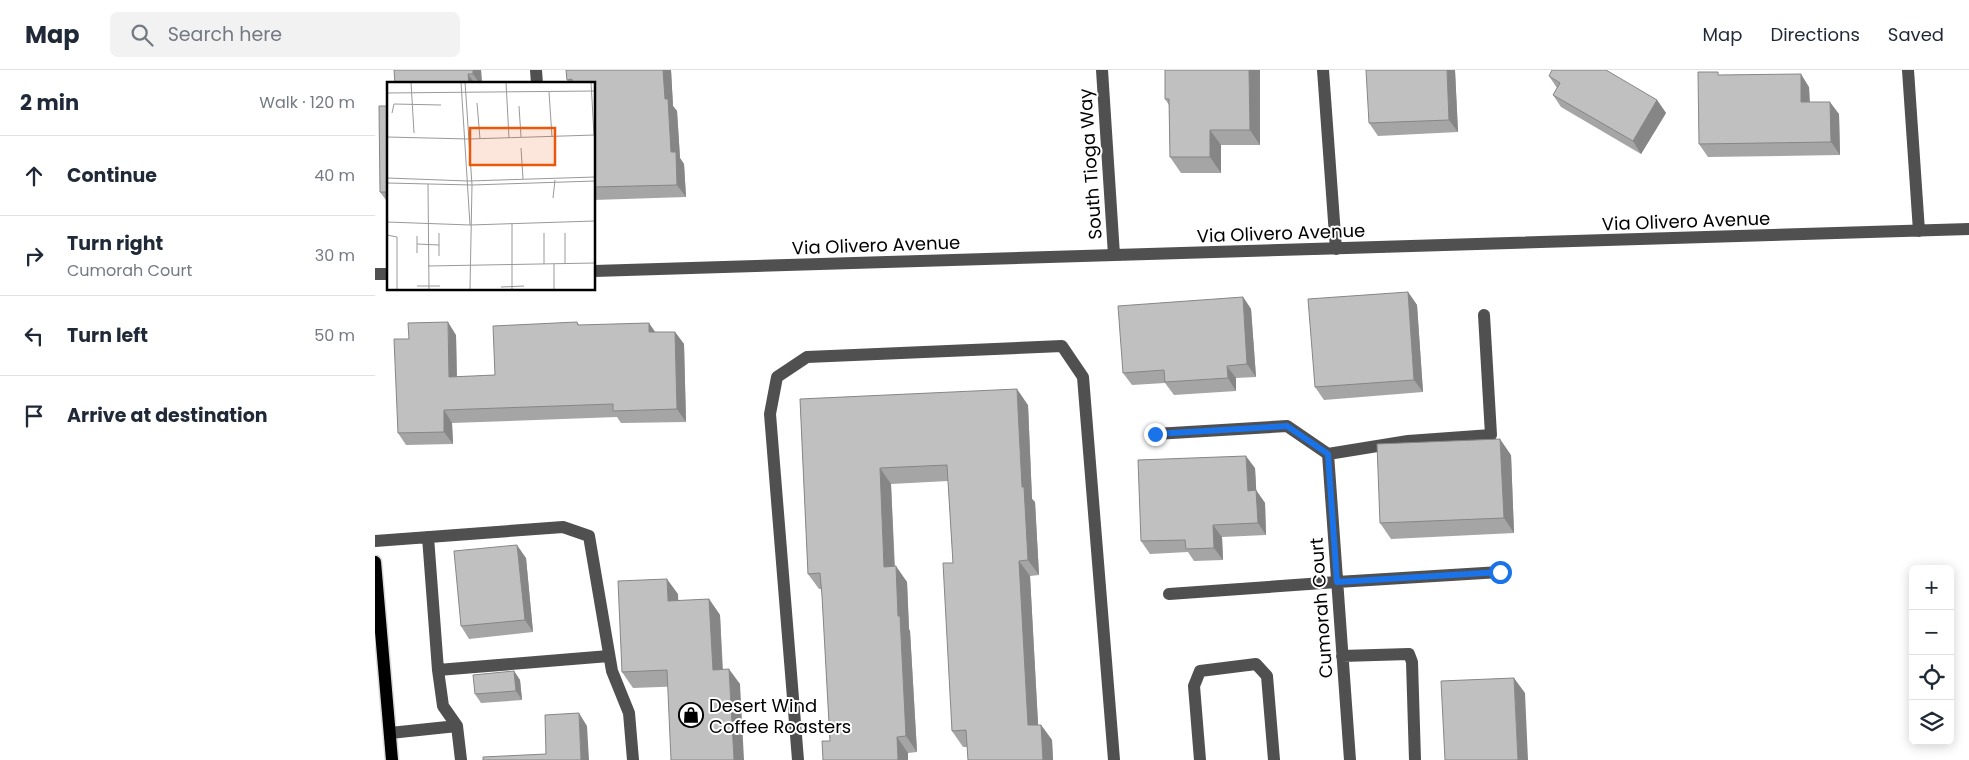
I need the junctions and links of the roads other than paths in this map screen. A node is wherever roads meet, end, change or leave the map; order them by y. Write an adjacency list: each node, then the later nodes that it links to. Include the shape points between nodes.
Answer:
1 (1102, 70): 7 (street, South Tioga Way)
2 (1323, 70): 6 (street)
3 (1908, 70): 5 (street)
4 (1969, 230): 5 (street, Via Olivero Avenue)
5 (1919, 231): 6 (street, Via Olivero Avenue)
6 (1336, 249): 7 (street, Via Olivero Avenue)
7 (1114, 255): 8 (street, Via Olivero Avenue)
8 (595, 271)
9 (1484, 315): 11 (street, via 1491,435 1407,441)
10 (1155, 434): 11 (street, via 1287,426)
11 (1328, 454): 16 (street, Cumorah Court)
12 (428, 537): 13 (street); 19 (street, via 563,527 589,536); 21 (street)
13 (375, 541)
14 (375, 562): 17 (main road)
15 (1500, 572): 16 (street)
16 (1337, 582): 18 (street); 20 (street, Cumorah Court)
17 (376, 586): 23 (main road)
18 (1169, 594)
19 (609, 656): 21 (street); 26 (street, via 629,712)
20 (1342, 656): 31 (street, Cumorah Court); 32 (street, via 1409,654 1412,662)
21 (438, 670): 22 (street, via 443,706)
22 (457, 726): 23 (street); 25 (street)
23 (390, 732): 24 (main road)
24 (392, 760)
25 (461, 760)
26 (633, 760)
27 (798, 760): 28 (street, via 770,414 777,377 807,357 1063,346 1083,377)
28 (1114, 760)
29 (1200, 760): 30 (street, via 1194,686 1200,671 1256,664 1267,676)
30 (1274, 760)
31 (1350, 760)
32 (1415, 760)

